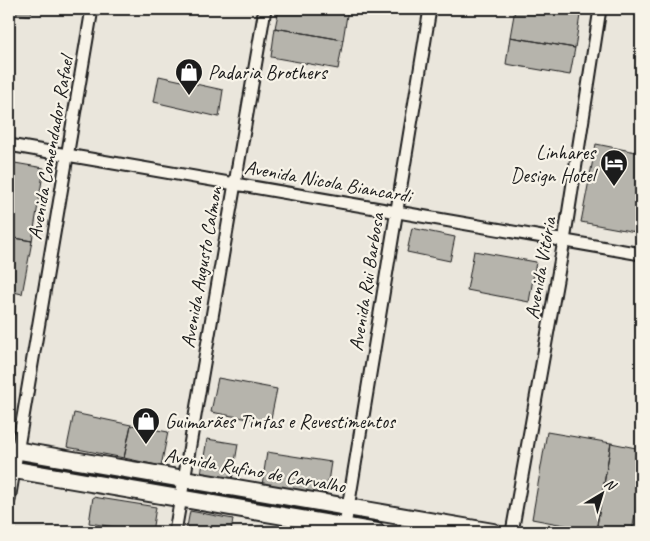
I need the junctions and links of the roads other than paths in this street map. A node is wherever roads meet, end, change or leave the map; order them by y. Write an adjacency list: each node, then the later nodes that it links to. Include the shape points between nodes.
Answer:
1 (92, 9): 6 (street, Avenida Comendador Rafael)
2 (265, 9): 7 (street, Avenida Augusto Calmon)
3 (430, 9): 8 (street, Avenida Rui Barbosa)
4 (600, 9): 9 (street, Avenida Vitória)
5 (9, 145): 6 (street, Avenida Nicola Biancardi)
6 (67, 156): 7 (street, Avenida Nicola Biancardi); 11 (street, Avenida Comendador Rafael)
7 (235, 184): 8 (street, Avenida Nicola Biancardi); 13 (street, Avenida Augusto Calmon)
8 (397, 212): 9 (street, Avenida Nicola Biancardi); 16 (street, Avenida Rui Barbosa)
9 (564, 241): 10 (street, Avenida Nicola Biancardi); 21 (street, Avenida Vitória)
10 (641, 254)
11 (13, 450): 12 (street, Avenida Comendador Rafael); 13 (street, Avenida Rufino de Carvalho)
12 (11, 469): 14 (street, Avenida Rufino de Carvalho); 15 (street, Avenida Comendador Rafael)
13 (184, 479): 14 (street, Avenida Augusto Calmon); 16 (street, Avenida Rufino de Carvalho)
14 (180, 498): 17 (street, Avenida Rufino de Carvalho); 18 (street, Avenida Augusto Calmon)
15 (9, 500)
16 (348, 507): 17 (street, Avenida Rui Barbosa); 20 (street, Avenida Rufino de Carvalho)
17 (345, 530): 19 (street, Avenida Rufino de Carvalho)
18 (174, 532)
19 (377, 532)
20 (493, 532)
21 (512, 532)

